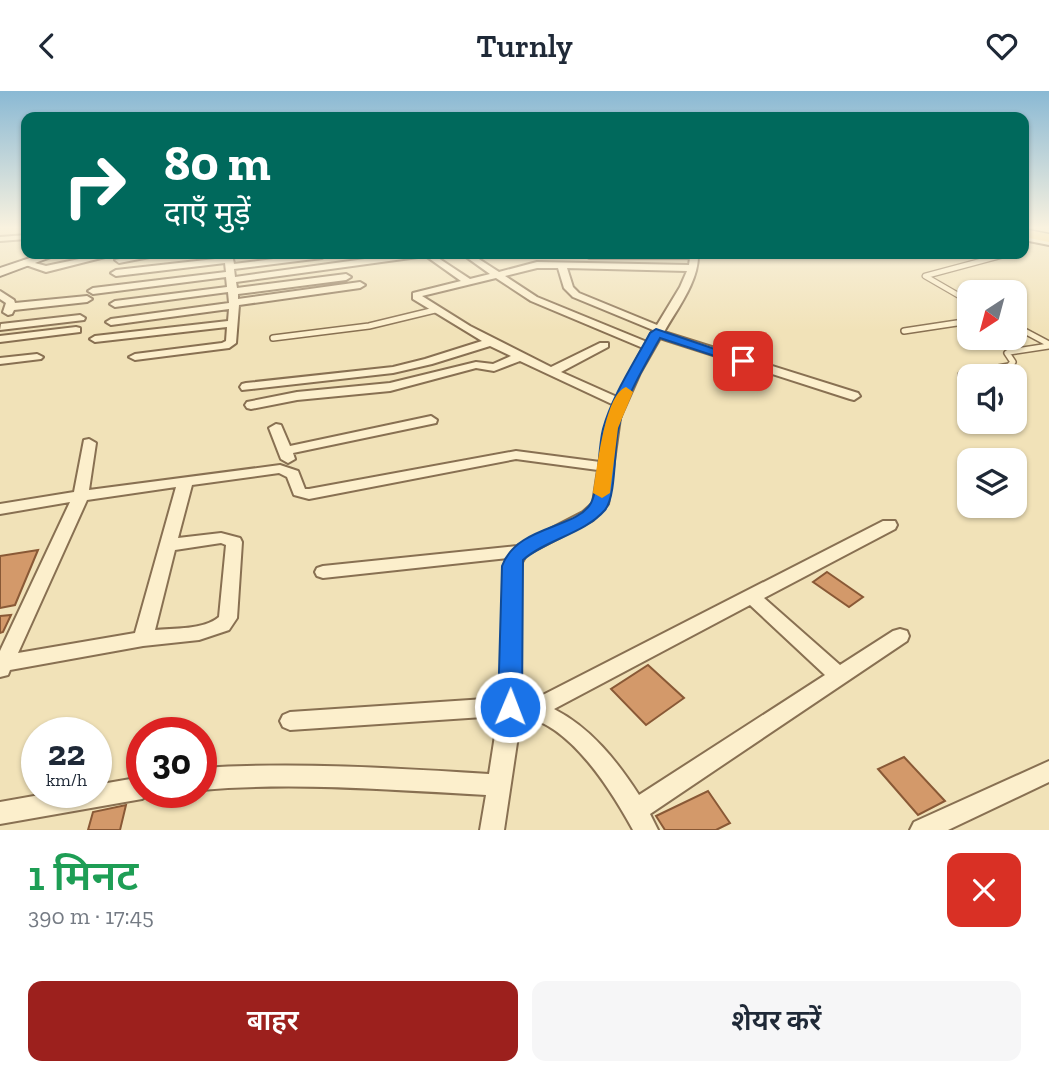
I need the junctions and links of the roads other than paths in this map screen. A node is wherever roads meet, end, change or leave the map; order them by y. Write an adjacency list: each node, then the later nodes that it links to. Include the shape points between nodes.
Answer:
1 (84, 262): 10 (street, via 46,269)
2 (292, 262): 16 (street)
3 (351, 262): 16 (street)
4 (441, 262): 17 (street)
5 (480, 262): 14 (street)
6 (554, 262): 11 (street)
7 (616, 262): 11 (street)
8 (693, 262): 33 (street, via 685,287)
9 (973, 262): 20 (lane, via 925,277)
10 (24, 263): 12 (street)
11 (559, 265): 14 (street); 33 (street, via 576,295)
12 (0, 272)
13 (116, 273): 16 (street)
14 (494, 274): 17 (street); 33 (street, via 546,304)
15 (346, 277): 16 (street)
16 (231, 278): 18 (street); 21 (street); 22 (street); 23 (street); 26 (street); 27 (street)
17 (467, 280): 24 (street, via 416,295)
18 (360, 285)
19 (0, 294): 23 (street, via 9,298)
20 (957, 295)
21 (313, 300)
22 (115, 304)
23 (10, 307): 31 (street)
24 (435, 310): 34 (lane, via 369,326); 36 (street)
25 (80, 317): 31 (street)
26 (111, 322)
27 (233, 323): 35 (street); 39 (street, via 231,343 225,346)
28 (957, 323): 30 (lane)
29 (76, 330): 31 (street)
30 (904, 331)
31 (0, 332)
32 (1027, 333): 38 (lane)
33 (655, 336): 46 (street); 47 (street)
34 (273, 338)
35 (95, 339)
36 (490, 342): 41 (street); 45 (street, via 393,370)
37 (604, 345): 44 (street)
38 (1049, 345): 43 (lane, via 1007,353)
39 (135, 356)
40 (37, 357): 42 (street)
41 (519, 357): 44 (street); 48 (street, via 494,368 476,365 390,387)
42 (0, 361)
43 (1013, 364)
44 (551, 372): 47 (street)
45 (246, 387)
46 (854, 396)
47 (620, 403): 53 (street, via 610,428)
48 (251, 405)
49 (431, 420): 52 (street)
50 (276, 428): 52 (street)
51 (89, 443): 56 (street)
52 (285, 451): 54 (street)
53 (606, 467): 54 (street, via 516,455 309,494 299,492); 60 (street, via 600,504 594,512)
54 (293, 474): 55 (street, via 280,469)
55 (185, 482): 56 (street); 59 (street)
56 (81, 496): 57 (street); 65 (street)
57 (0, 509)
58 (889, 525): 62 (street)
59 (168, 545): 64 (street); 64 (street, via 220,538 234,542 228,618 214,629)
60 (520, 551): 61 (street); 67 (street, via 512,566)
61 (323, 572)
62 (751, 596): 66 (street); 68 (street)
63 (900, 636): 66 (street)
64 (143, 639): 65 (street)
65 (1, 666)
66 (839, 676): 75 (street)
67 (510, 707): 68 (street); 69 (street); 72 (street)
68 (534, 710): 75 (street, via 561,725 610,770)
69 (290, 721)
70 (1049, 771): 77 (street)
71 (217, 778): 72 (street, via 338,776)
72 (499, 785): 76 (street)
73 (126, 791): 74 (street)
74 (0, 813)
75 (641, 820)
76 (492, 830)
77 (922, 830)

